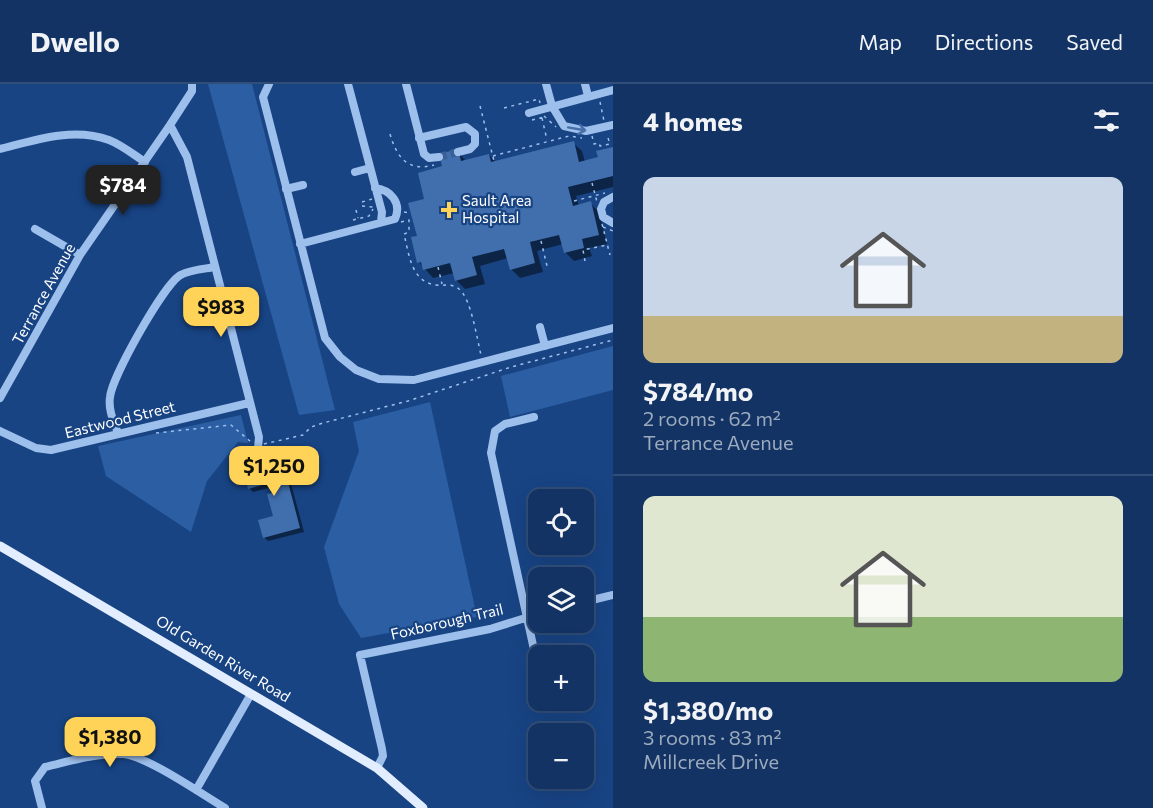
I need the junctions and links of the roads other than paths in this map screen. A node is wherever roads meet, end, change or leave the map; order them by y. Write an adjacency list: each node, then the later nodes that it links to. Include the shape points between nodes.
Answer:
1 (192, 84): 11 (street, Terrance Avenue, via 192,92)
2 (268, 84): 21 (street, via 263,98)
3 (348, 84): 18 (street)
4 (406, 84): 13 (street)
5 (546, 84): 9 (street)
6 (585, 84): 8 (street)
7 (613, 90): 8 (street)
8 (588, 96): 9 (street)
9 (552, 106): 10 (street); 12 (street, one-way to 12, via 571,130)
10 (530, 116)
11 (170, 125): 17 (street, Terrance Avenue); 29 (street, via 188,157)
12 (608, 128)
13 (419, 138): 15 (street, via 466,127 475,134 475,144); 16 (street, via 426,157)
14 (0, 149): 17 (street, via 60,134 96,136 112,141)
15 (458, 153)
16 (440, 160)
17 (145, 162): 28 (street, Terrance Avenue)
18 (370, 168): 19 (street); 22 (street)
19 (355, 172)
20 (303, 185): 21 (street)
21 (286, 189): 27 (street)
22 (373, 189): 24 (street, via 382,212); 24 (street, via 393,196 398,212 395,219)
23 (613, 197): 25 (street, via 601,209 603,217)
24 (381, 222): 27 (street)
25 (613, 223)
26 (35, 229): 28 (street)
27 (300, 244): 32 (street, via 325,338 356,370 379,379 414,380)
28 (80, 255): 33 (street, Terrance Avenue)
29 (215, 267): 34 (street); 37 (street, via 180,275 163,292 115,380 110,410)
30 (540, 327): 32 (street)
31 (613, 328): 32 (street)
32 (545, 346)
33 (1, 393)
34 (249, 403): 37 (street, Eastwood Street); 38 (street)
35 (534, 417): 42 (street, via 505,424 495,431 491,441 493,467)
36 (0, 431): 37 (street, Eastwood Street, via 36,448 51,450 83,445)
37 (118, 433)
38 (258, 446)
39 (0, 546): 44 (main road, Old Garden River Road)
40 (613, 595): 41 (street)
41 (594, 600)
42 (527, 617): 43 (street); 45 (street, Foxborough Trail, via 490,629 360,655 382,749)
43 (533, 645)
44 (251, 694): 45 (main road, Old Garden River Road); 46 (street)
45 (377, 768): 49 (main road, Old Garden River Road)
46 (196, 790): 47 (street, via 125,754 91,756 45,767 38,774 35,781); 48 (street)
47 (42, 808)
48 (225, 808)
49 (423, 808)

